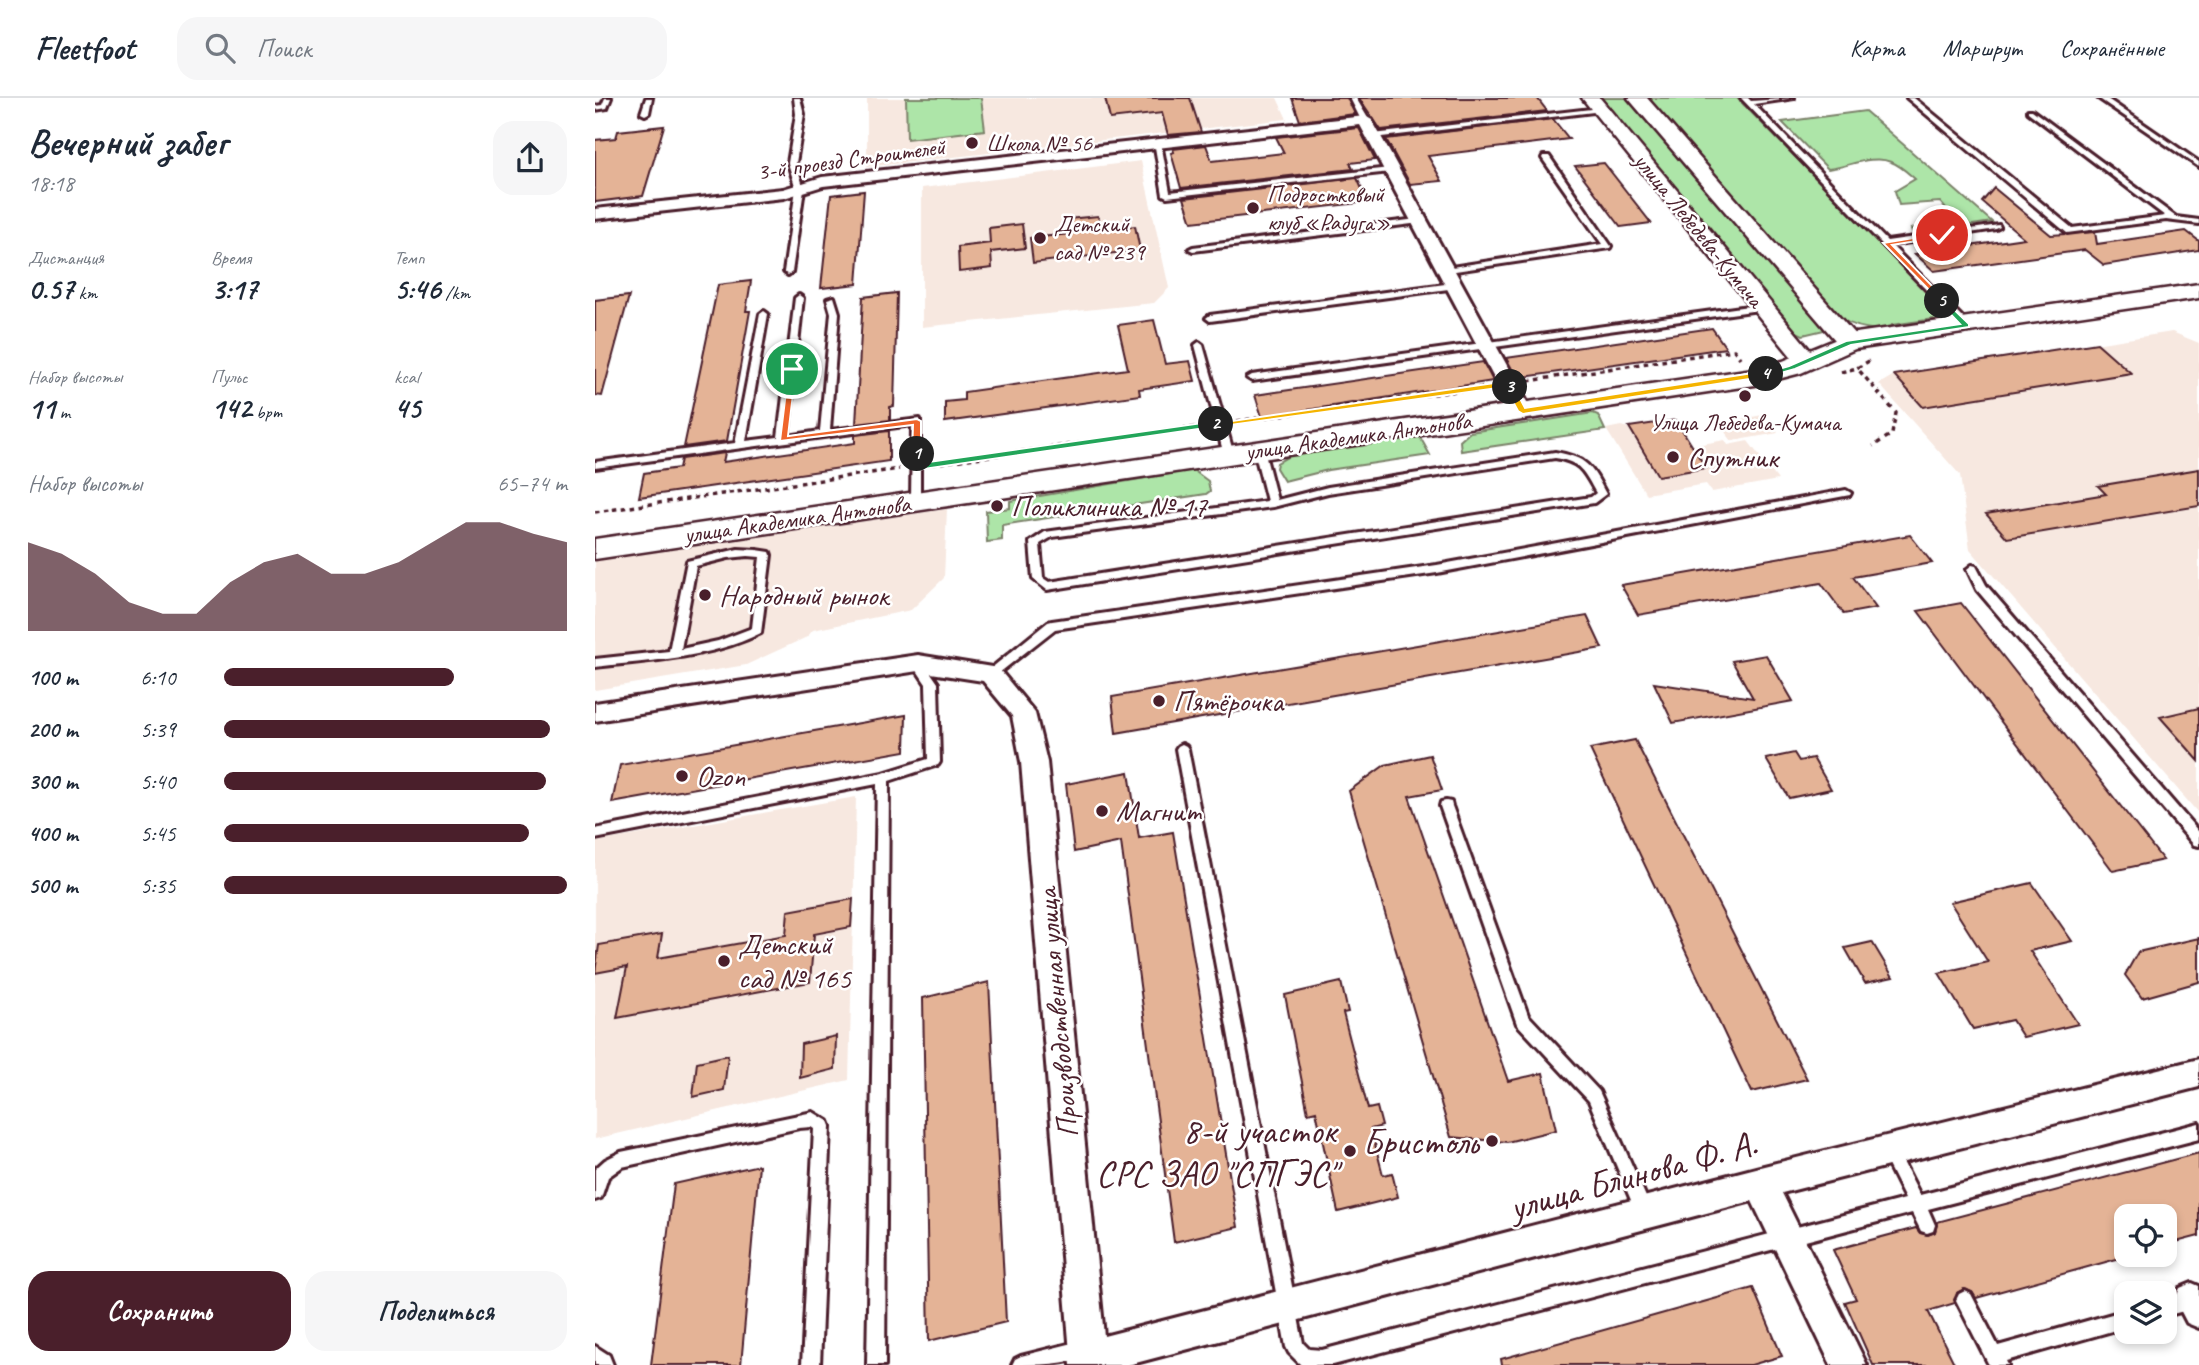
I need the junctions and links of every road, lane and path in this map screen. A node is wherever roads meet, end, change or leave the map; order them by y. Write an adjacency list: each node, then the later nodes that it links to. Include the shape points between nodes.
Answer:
1 (608, 98): 11 (lane, via 605,107)
2 (649, 98): 13 (lane)
3 (797, 98): 19 (lane, via 800,114 793,163)
4 (1353, 98): 14 (lane)
5 (1637, 98): 36 (street, улица Лебедева-Кумача)
6 (1791, 98): 9 (lane)
7 (1910, 98): 21 (lane, via 2070,231)
8 (2101, 98): 17 (lane)
9 (1746, 100): 25 (lane)
10 (1595, 104): 14 (lane); 32 (street, улица Лебедева-Кумача)
11 (595, 108)
12 (2029, 111): 21 (lane)
13 (645, 113)
14 (1369, 128): 15 (street, 3-й проезд Строителей); 18 (street)
15 (1157, 143): 18 (lane, via 1167,195); 19 (street, 3-й проезд Строителей, via 823,182)
16 (1546, 158): 28 (lane, via 1607,246)
17 (2199, 165)
18 (1390, 170): 22 (street)
19 (800, 189): 20 (street, 3-й проезд Строителей); 27 (lane)
20 (595, 214)
21 (2174, 219): 23 (lane)
22 (1417, 221): 26 (lane); 28 (street)
23 (2199, 222)
24 (1996, 227): 25 (lane)
25 (1887, 243): 35 (lane)
26 (1193, 249)
27 (788, 272)
28 (1449, 279): 34 (lane); 38 (street)
29 (2199, 291): 35 (main road, улица Академика Антонова)
30 (800, 298): 47 (lane)
31 (831, 299): 46 (lane, via 835,313)
32 (1763, 307): 38 (lane); 41 (street, улица Лебедева-Кумача)
33 (764, 314): 48 (lane)
34 (1210, 318)
35 (1966, 326): 36 (main road, улица Академика Антонова)
36 (1849, 342): 41 (main road, улица Академика Антонова)
37 (1199, 345): 45 (lane)
38 (1488, 345): 42 (lane); 43 (street)
39 (1734, 350): 43 (path)
40 (1877, 358): 49 (path, via 1857,368 1896,413 1892,434)
41 (1807, 361): 44 (main road, улица Академика Антонова, via 1755,377)
42 (1252, 378)
43 (1508, 384): 44 (street); 45 (path)
44 (1523, 411): 50 (main road, улица Академика Антонова)
45 (1220, 424): 51 (lane); 53 (path)
46 (825, 434): 47 (lane); 53 (lane, via 917,421)
47 (783, 439): 48 (lane)
48 (740, 445): 52 (lane)
49 (1873, 446)
50 (1259, 450): 51 (main road, улица Академика Антонова); 56 (lane)
51 (1229, 455): 55 (main road, улица Академика Антонова)
52 (595, 465)
53 (917, 467): 55 (lane); 57 (path)
54 (1846, 494): 63 (lane, via 1437,569 1052,625)
55 (916, 501): 58 (main road, улица Академика Антонова)
56 (1273, 504): 56 (lane, via 1049,534 1035,542 1038,579 1047,586 1594,500 1601,494 1584,463 1555,455 1328,490)
57 (595, 512)
58 (595, 549)
59 (1972, 569): 69 (lane, via 1980,587)
60 (674, 653): 60 (lane, via 736,642 757,630 766,555 757,552 691,564); 61 (lane)
61 (595, 663)
62 (918, 663): 63 (street); 64 (street); 66 (lane, via 932,683 934,762)
63 (990, 674): 83 (street, Производственная улица, via 1023,713 1034,762)
64 (595, 712)
65 (1182, 749): 80 (lane)
66 (883, 778): 68 (lane); 87 (lane)
67 (1446, 806): 76 (lane, via 1522,1019 1594,1096)
68 (595, 834)
69 (2199, 841)
70 (2199, 1073): 72 (street, улица Блинова Ф. А.)
71 (2199, 1131): 75 (lane)
72 (1888, 1150): 73 (street, улица Блинова Ф. А.); 75 (lane)
73 (1760, 1183): 76 (street, улица Блинова Ф. А.); 78 (street)
74 (595, 1192): 86 (lane, via 600,1173 621,1160 799,1121 813,1119 823,1126)
75 (1916, 1204): 77 (lane); 78 (lane)
76 (1645, 1213): 80 (street, улица Блинова Ф. А.)
77 (1927, 1225)
78 (1787, 1238): 80 (lane, via 1313,1360 1304,1358 1295,1347); 89 (street)
79 (1965, 1300): 84 (lane)
80 (1287, 1307): 83 (street, улица Блинова Ф. А.)
81 (2114, 1323): 84 (lane)
82 (595, 1355): 85 (lane)
83 (1088, 1357): 88 (lane)
84 (1996, 1361)
85 (604, 1365)
86 (811, 1365)
87 (876, 1365)
88 (1021, 1365)
89 (1849, 1365)

